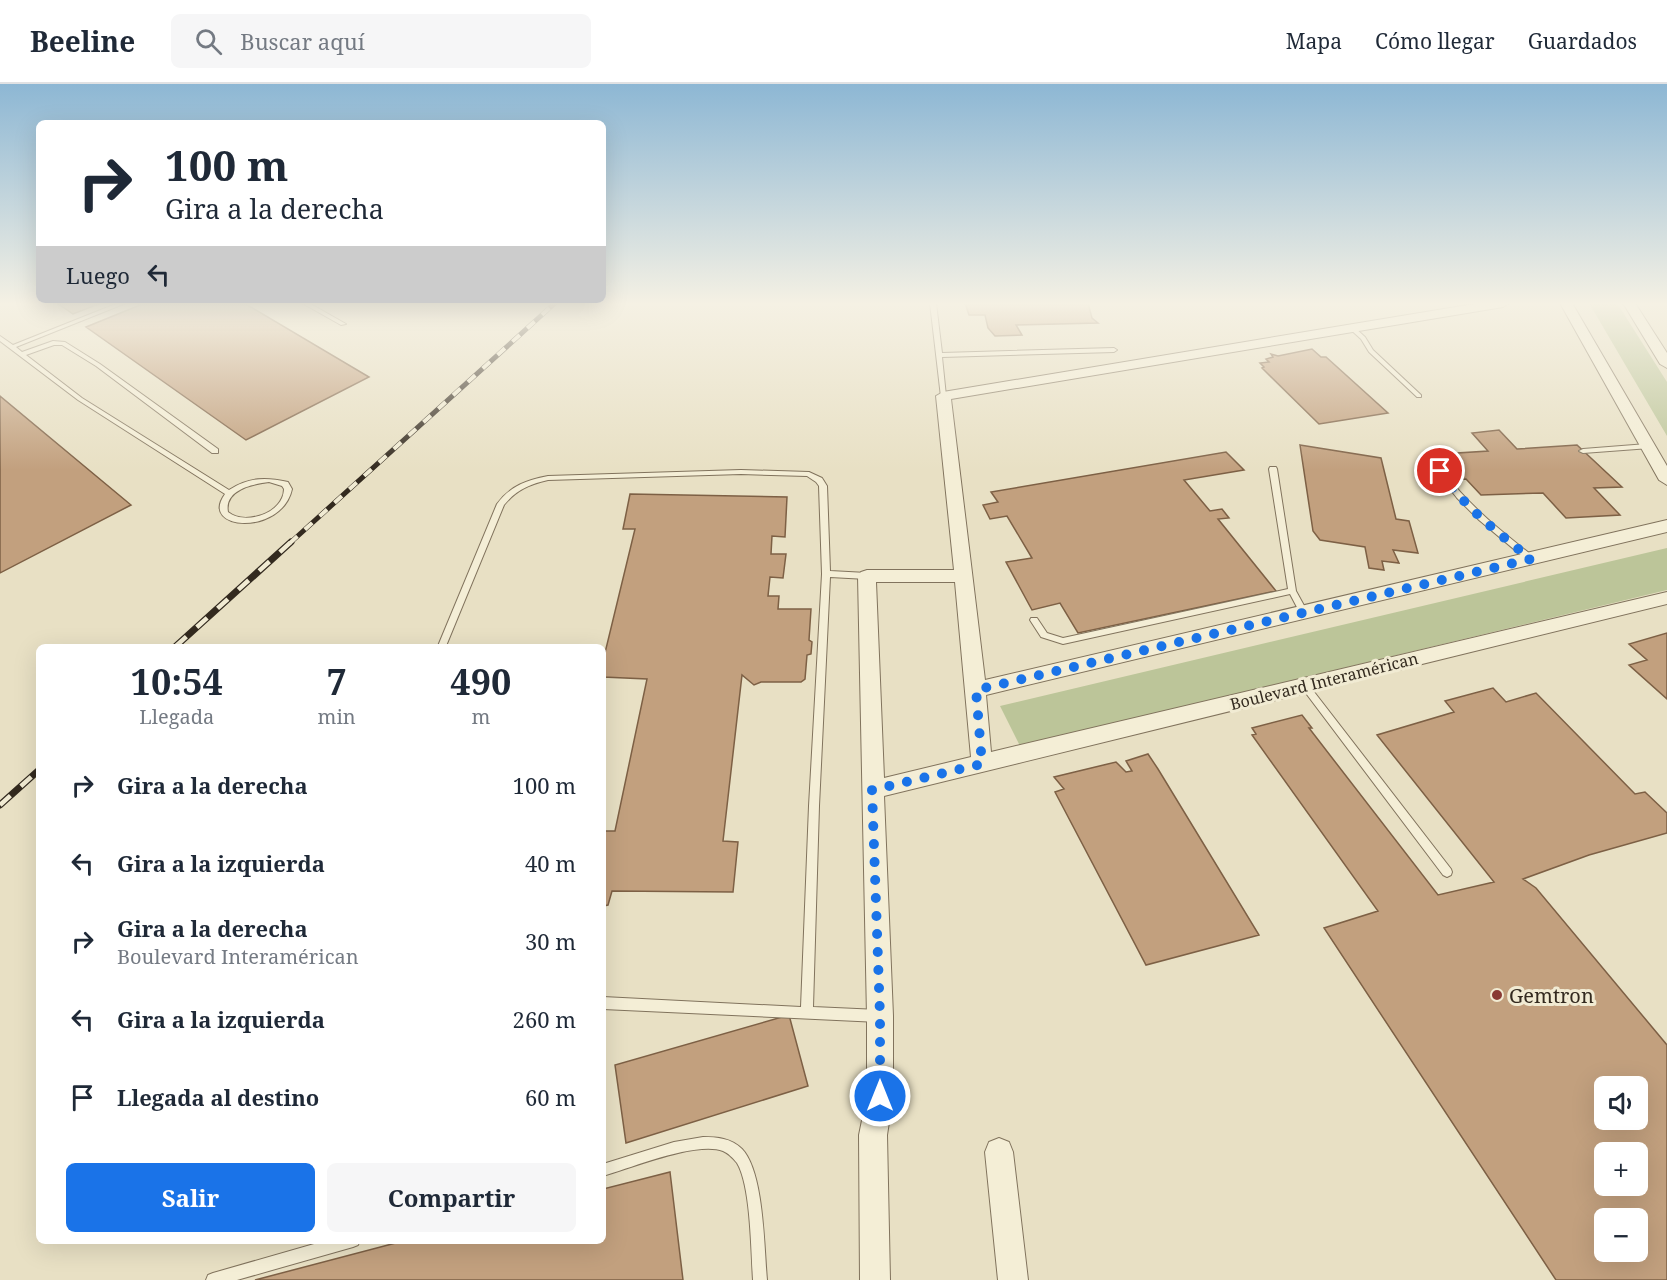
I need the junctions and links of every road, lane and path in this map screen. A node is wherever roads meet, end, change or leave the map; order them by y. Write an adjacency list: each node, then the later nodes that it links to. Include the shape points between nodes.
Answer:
1 (27, 359): 15 (lane, via 80,399)
2 (88, 359): 10 (lane)
3 (939, 359): 7 (lane)
4 (1167, 359): 7 (street)
5 (1379, 359): 8 (lane)
6 (1598, 359): 9 (street)
7 (943, 396): 20 (street)
8 (1419, 396)
9 (1647, 446): 11 (lane); 14 (street)
10 (215, 451)
11 (1583, 451)
12 (1451, 464): 17 (lane, via 1440,471 1449,484)
13 (1273, 470): 21 (lane)
14 (1667, 480)
15 (230, 494): 15 (lane, via 223,511 227,516 245,520 278,509 285,503 288,489 285,484 269,480 249,483)
16 (1667, 526): 17 (street)
17 (1531, 559): 23 (street)
18 (826, 574): 19 (lane); 25 (lane, via 823,486 809,474 741,472 531,481 519,485 501,504); 32 (lane)
19 (867, 576): 20 (street); 29 (street)
20 (964, 576): 27 (street)
21 (1292, 591): 23 (lane); 24 (lane, via 1063,641 1044,635)
22 (1667, 598): 26 (street, Boulevard Interamérican)
23 (1304, 611): 27 (street)
24 (1034, 620)
25 (443, 644)
26 (1305, 686): 28 (street, Boulevard Interamérican); 30 (lane)
27 (976, 690): 28 (street)
28 (982, 764): 29 (street, Boulevard Interamérican)
29 (872, 790): 33 (street)
30 (1447, 872)
31 (606, 1004): 32 (lane)
32 (807, 1012): 33 (lane)
33 (880, 1016): 39 (street, via 880,1096 873,1135)
34 (999, 1152): 40 (street)
35 (606, 1169): 38 (lane, via 686,1146 713,1143 729,1147 742,1159 750,1183)
36 (339, 1244): 37 (lane)
37 (213, 1280)
38 (760, 1280)
39 (875, 1280)
40 (1013, 1280)

